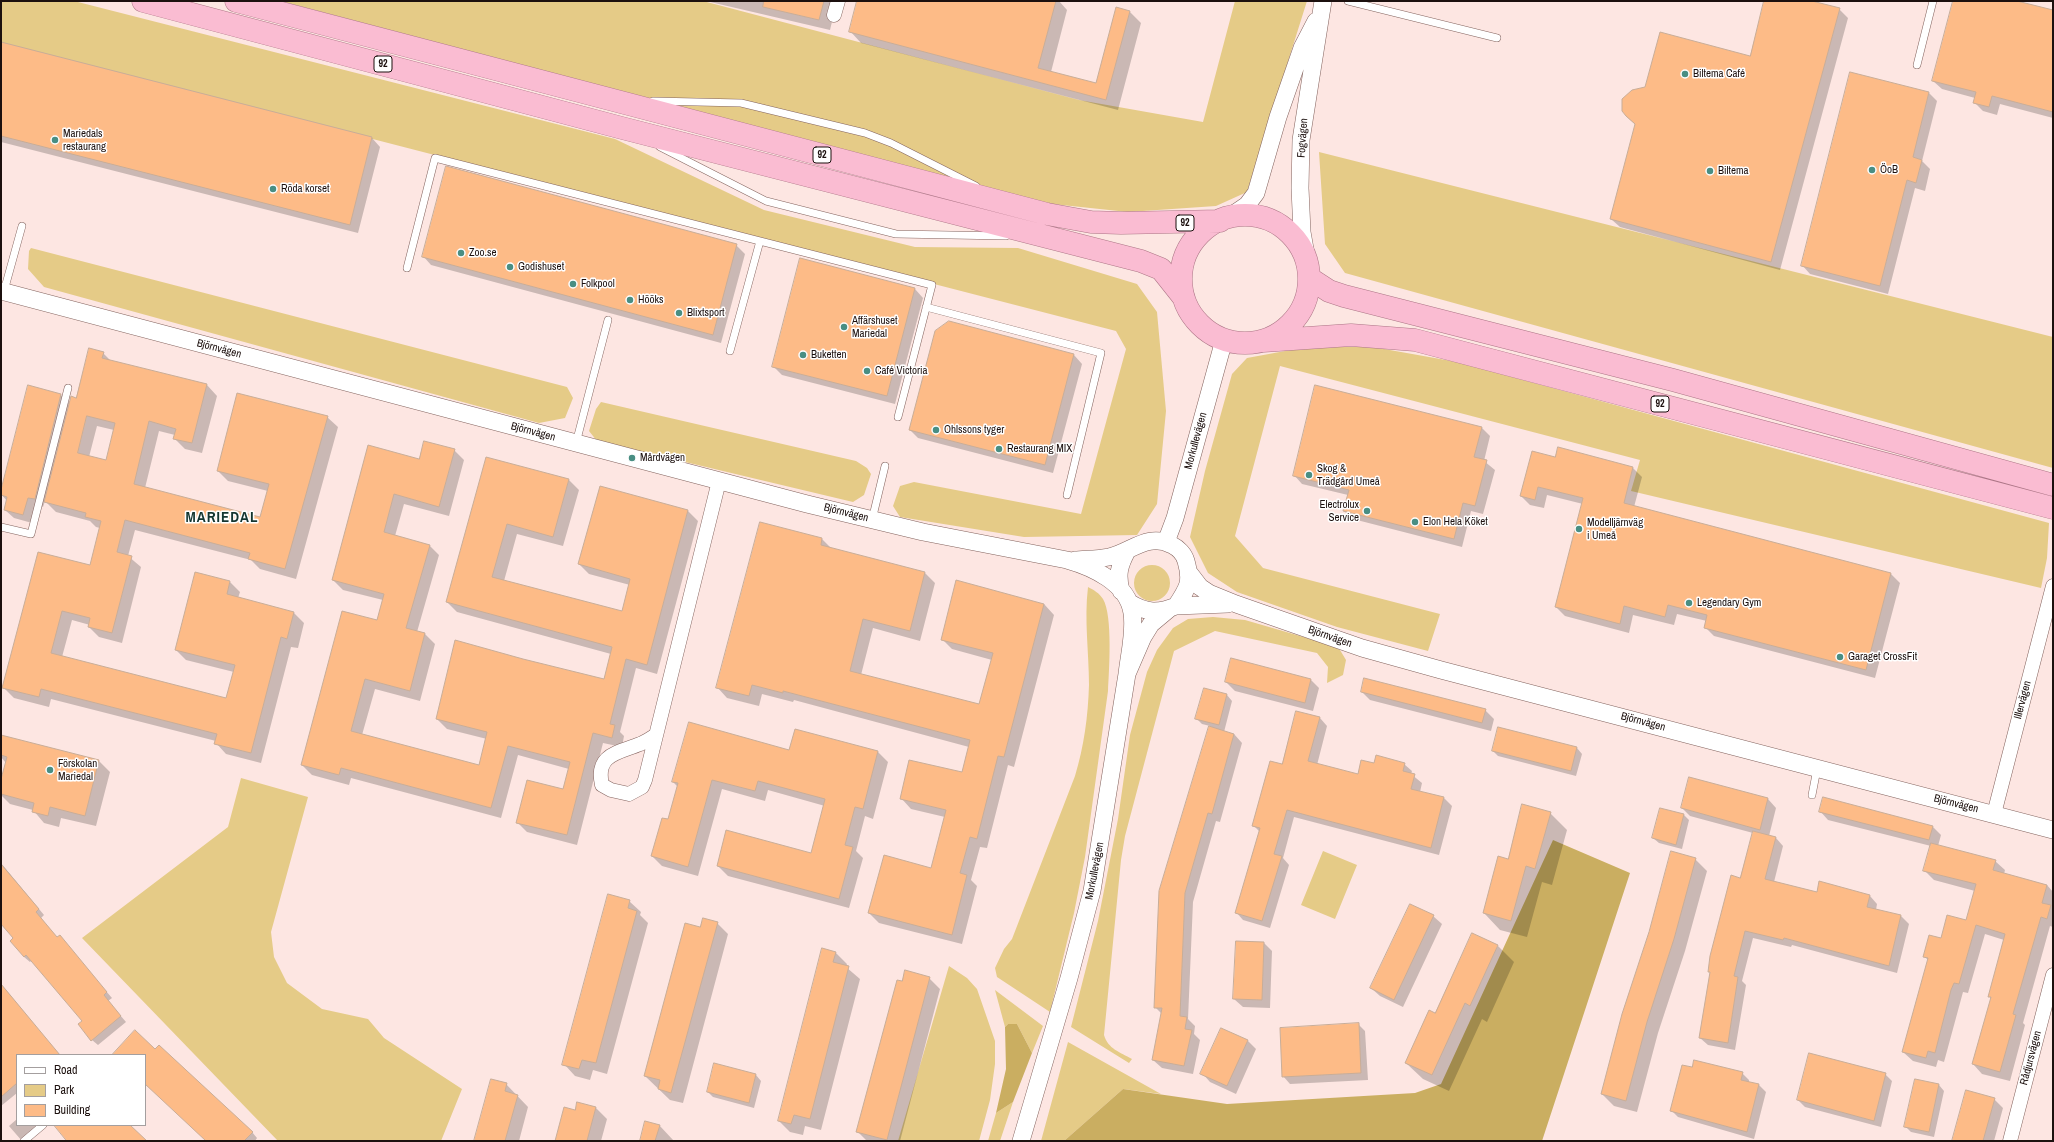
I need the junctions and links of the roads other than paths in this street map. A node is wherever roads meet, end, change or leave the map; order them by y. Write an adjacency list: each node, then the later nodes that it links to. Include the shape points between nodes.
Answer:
1 (143, 1): 9 (highway, 92)
2 (236, 1): 8 (highway, 92)
3 (1348, 1): 6 (lane)
4 (1933, 1): 7 (lane)
5 (1322, 6): 11 (street, Fogvägen, via 1299,55 1256,193 1247,205); 16 (street, Fogvägen, via 1301,140 1302,225)
6 (1497, 38)
7 (1917, 65)
8 (598, 96): 10 (highway, 92); 10 (lane, via 654,101 742,103 865,133 891,143 980,188)
9 (622, 128): 13 (highway, 92); 13 (lane, via 766,201 896,234)
10 (1047, 214): 11 (highway, 92, via 1091,222 1121,223)
11 (1224, 219): 16 (highway, via 1253,216 1280,226 1298,243); 18 (highway, via 1200,234 1187,252 1181,279)
12 (22, 226): 17 (lane)
13 (1043, 237): 18 (highway, 92, via 1141,261 1161,269)
14 (760, 241): 15 (lane, via 435,158); 19 (lane, via 932,285); 23 (lane)
15 (407, 268)
16 (1309, 272): 22 (highway, via 1305,301 1293,322 1274,337); 29 (highway, 92, via 1329,291 1344,296 1673,380 1925,452)
17 (2, 295): 26 (street, Björnvägen)
18 (1184, 298): 21 (highway, via 1195,319 1213,335)
19 (926, 307): 25 (lane); 30 (lane, via 1101,353)
20 (608, 320): 26 (lane)
21 (1224, 340): 22 (highway, via 1243,344); 34 (street, Morkullevägen, via 1175,518)
22 (1263, 341): 31 (highway, 92, via 1351,335 1415,340)
23 (730, 351)
24 (68, 388): 33 (lane, via 31,534)
25 (898, 418)
26 (576, 443): 28 (street, Björnvägen)
27 (885, 466): 32 (lane)
28 (719, 481): 32 (street, Björnvägen); 43 (street)
29 (2053, 485)
30 (1067, 495)
31 (2053, 508)
32 (872, 520): 36 (street, Björnvägen)
33 (1, 527)
34 (1166, 542): 35 (street, Björnvägen, via 1153,540 1137,544); 37 (street, Björnvägen, via 1184,556)
35 (1127, 551): 36 (street, Björnvägen, via 1108,557); 39 (street, via 1119,566 1118,578)
36 (1067, 560): 39 (street, Björnvägen, via 1087,566 1105,576)
37 (1190, 574): 40 (street, Björnvägen, via 1200,587 1209,593); 41 (street, via 1188,587)
38 (2053, 586): 46 (street, Illervägen)
39 (1125, 597): 41 (street, Björnvägen, via 1142,610 1157,612); 42 (street, via 1132,623)
40 (1236, 604): 41 (street, Björnvägen); 44 (street, Björnvägen, via 1362,648)
41 (1173, 607): 42 (street, Morkullevägen, via 1151,624 1142,637)
42 (1127, 674): 51 (street, Morkullevägen, via 1092,891)
43 (656, 735): 43 (street, via 641,744 611,755 602,765 602,785 610,790 629,794 642,787)
44 (1817, 769): 45 (lane); 46 (street, Björnvägen)
45 (1812, 795)
46 (1994, 814): 47 (street, Björnvägen)
47 (2053, 830)
48 (2053, 975): 52 (street, Rådjursvägen)
49 (42, 1126): 50 (lane)
50 (24, 1141)
51 (1021, 1141)
52 (2010, 1141)

